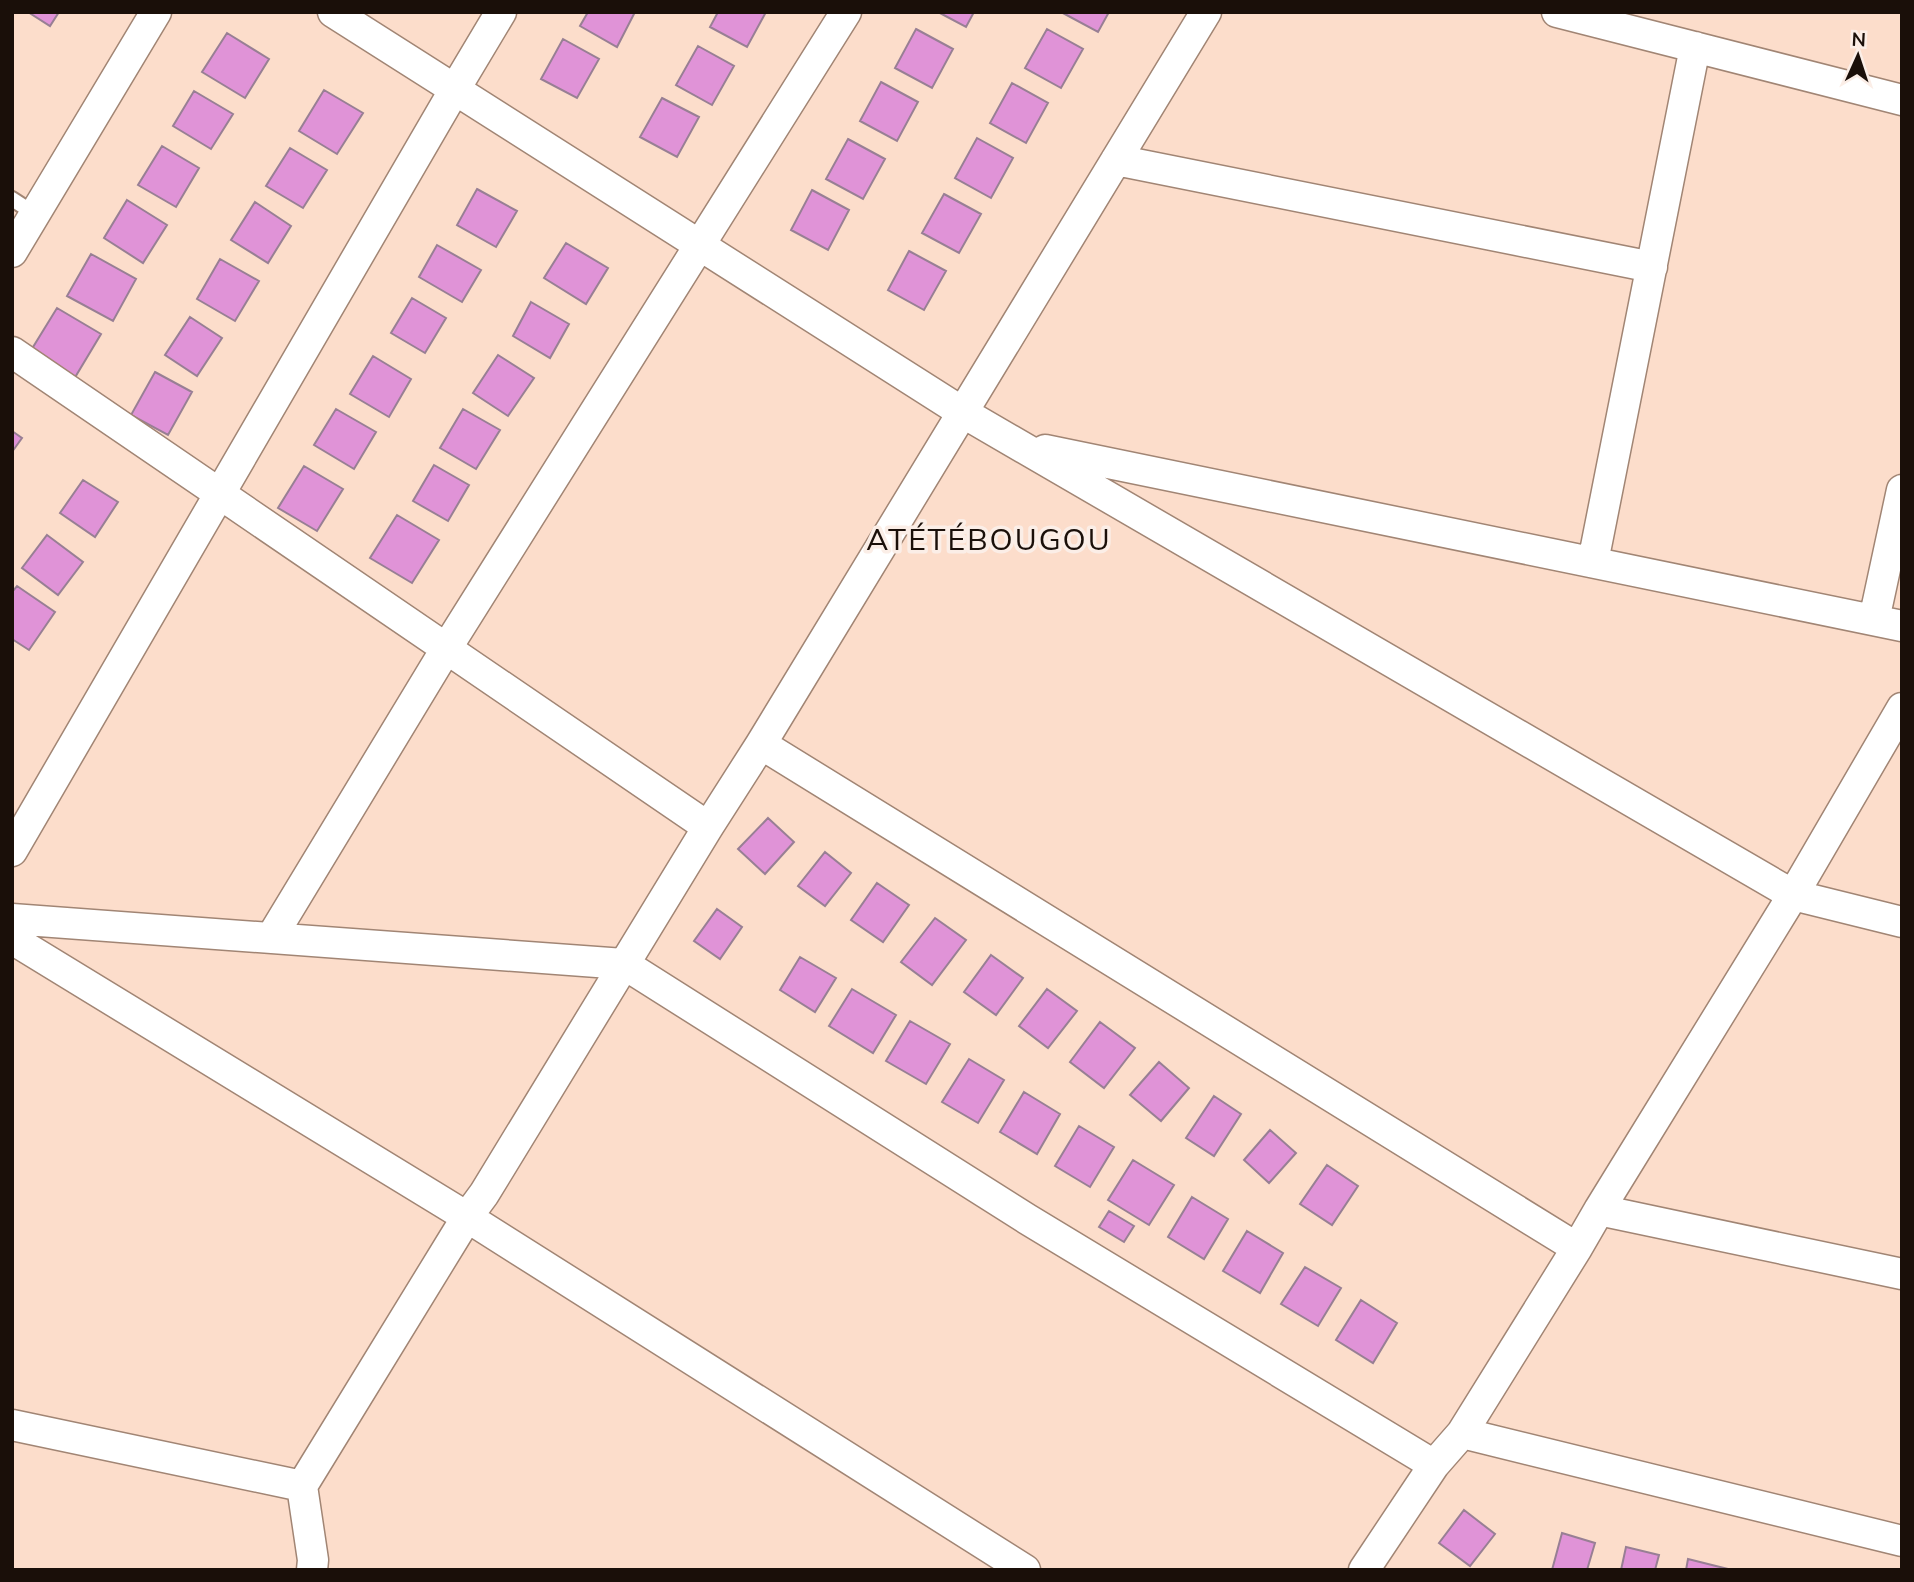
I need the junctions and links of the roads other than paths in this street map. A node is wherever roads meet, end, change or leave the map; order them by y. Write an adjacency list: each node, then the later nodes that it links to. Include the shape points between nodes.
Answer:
1 (156, 12): 11 (street)
2 (333, 12): 8 (street)
3 (501, 12): 8 (street)
4 (846, 12): 12 (street)
5 (1206, 12): 10 (street)
6 (1576, 15): 7 (street)
7 (1695, 47): 9 (street); 14 (street)
8 (455, 89): 12 (street); 19 (street)
9 (1902, 100)
10 (1116, 160): 14 (street); 16 (street)
11 (24, 207): 13 (street)
12 (700, 245): 16 (street); 22 (street)
13 (12, 252)
14 (1652, 267): 20 (street)
15 (12, 352): 19 (street)
16 (962, 412): 17 (street); 24 (street)
17 (1018, 444): 20 (street); 27 (street)
18 (1902, 490): 21 (street)
19 (220, 494): 22 (street); 26 (street)
20 (1593, 562): 21 (street)
21 (1888, 623)
22 (446, 649): 25 (street); 30 (street)
23 (1902, 708): 27 (street)
24 (761, 744): 25 (street); 35 (street)
25 (708, 827): 32 (street)
26 (12, 851)
27 (1793, 895): 29 (street); 33 (street)
28 (12, 919): 30 (street)
29 (1902, 922)
30 (271, 938): 32 (street)
31 (12, 939): 34 (street)
32 (624, 964): 34 (street); 39 (street, via 1027,1219)
33 (1599, 1210): 35 (street); 36 (street)
34 (467, 1217): 40 (street); 43 (street)
35 (1577, 1248): 38 (street)
36 (1902, 1274)
37 (12, 1425): 40 (street)
38 (1462, 1433): 39 (street); 41 (street)
39 (1434, 1465): 44 (street)
40 (302, 1486): 42 (street)
41 (1902, 1542)
42 (316, 1566)
43 (1025, 1570)
44 (1364, 1570)

